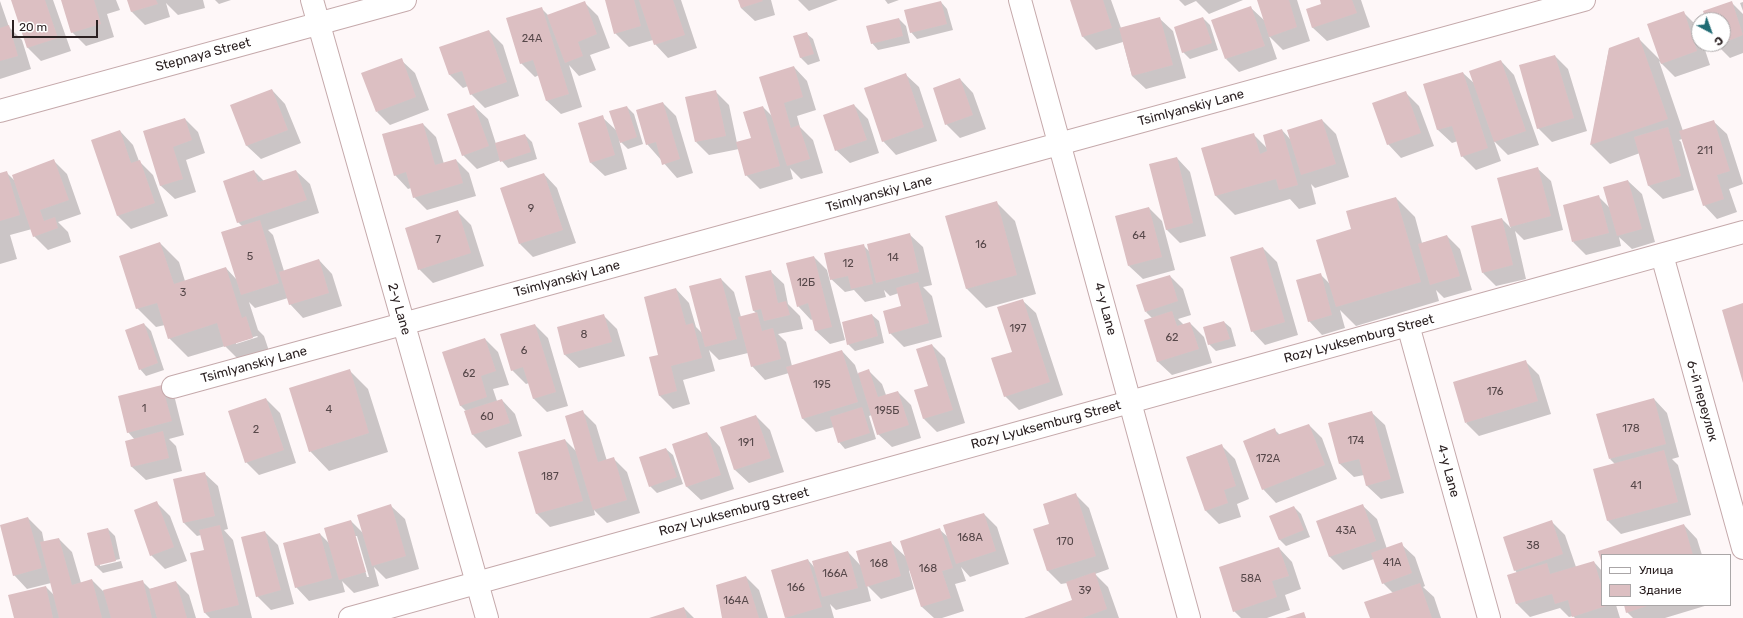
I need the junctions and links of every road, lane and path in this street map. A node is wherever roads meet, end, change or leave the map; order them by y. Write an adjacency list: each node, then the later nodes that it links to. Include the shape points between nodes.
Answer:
1 (312, 0): 5 (street, 2-y Lane)
2 (405, 0): 5 (street, Stepnaya Street)
3 (1020, 0): 7 (street, 4-y Lane)
4 (1584, 0): 7 (street, Tsimlyanskiy Lane)
5 (319, 24): 6 (street, Stepnaya Street); 10 (street, 2-y Lane)
6 (0, 110)
7 (1060, 144): 10 (street, Tsimlyanskiy Lane); 13 (street, 4-y Lane)
8 (1743, 232): 9 (street, Rozy Lyuksemburg Street)
9 (1662, 255): 11 (street, Rozy Lyuksemburg Street); 14 (street, 6-й переулок)
10 (404, 324): 12 (street, Tsimlyanskiy Lane); 15 (street, 2-y Lane)
11 (1408, 325): 13 (street, Rozy Lyuksemburg Street); 19 (street, 4-y Lane)
12 (173, 387)
13 (1130, 402): 15 (street, Rozy Lyuksemburg Street); 18 (street, 4-y Lane)
14 (1743, 548)
15 (477, 583): 16 (street, Rozy Lyuksemburg Street); 17 (street, 2-y Lane)
16 (350, 618)
17 (487, 618)
18 (1189, 618)
19 (1489, 618)

